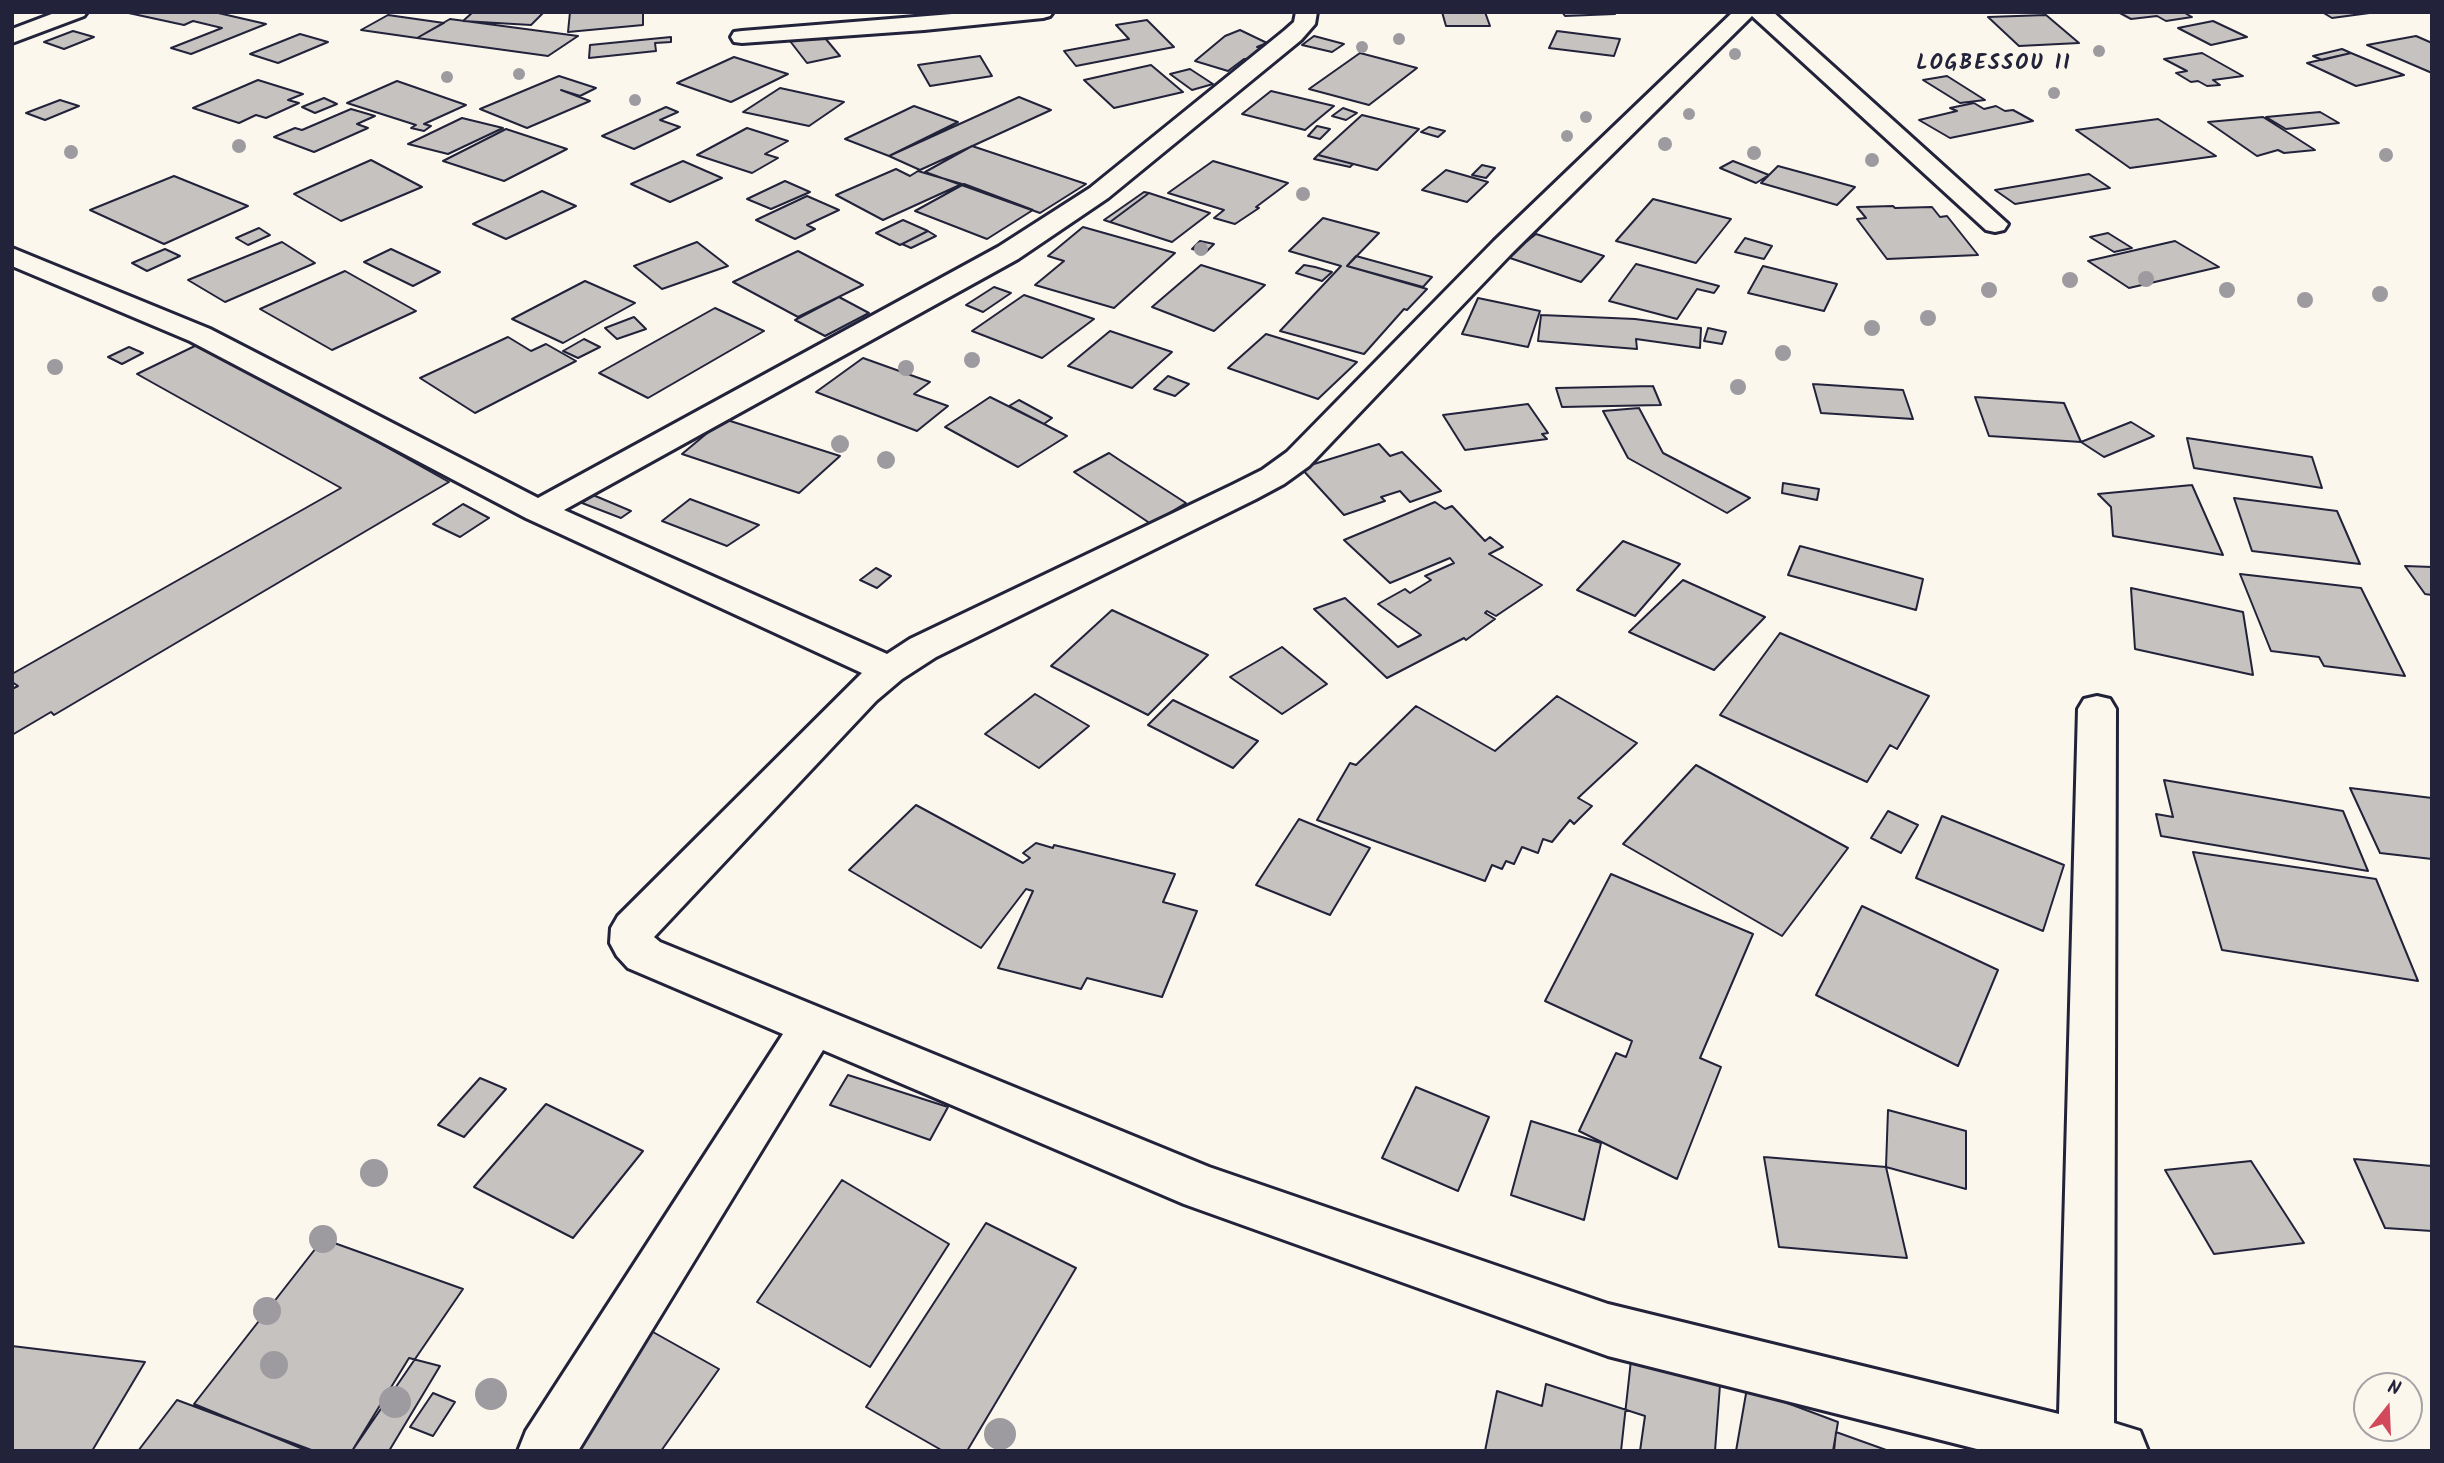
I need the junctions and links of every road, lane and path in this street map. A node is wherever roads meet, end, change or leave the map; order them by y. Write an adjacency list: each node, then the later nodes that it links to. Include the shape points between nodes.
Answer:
1 (77, 12): 6 (street)
2 (1044, 12): 7 (street)
3 (1307, 12): 10 (street, via 1304,24 1293,35 1186,123 1099,192 1008,253)
4 (1745, 12): 11 (street, via 1503,247 1298,458 1273,477 923,648)
5 (1759, 12): 8 (street)
6 (12, 37)
7 (742, 37)
8 (1994, 224)
9 (12, 256): 10 (street, via 200,335)
10 (538, 511): 11 (street)
11 (889, 670): 13 (street, via 633,928 632,943 644,955)
12 (2097, 709): 14 (street)
13 (814, 1025): 14 (street, via 1202,1188 1608,1330); 15 (street)
14 (2097, 1450)
15 (546, 1451)

